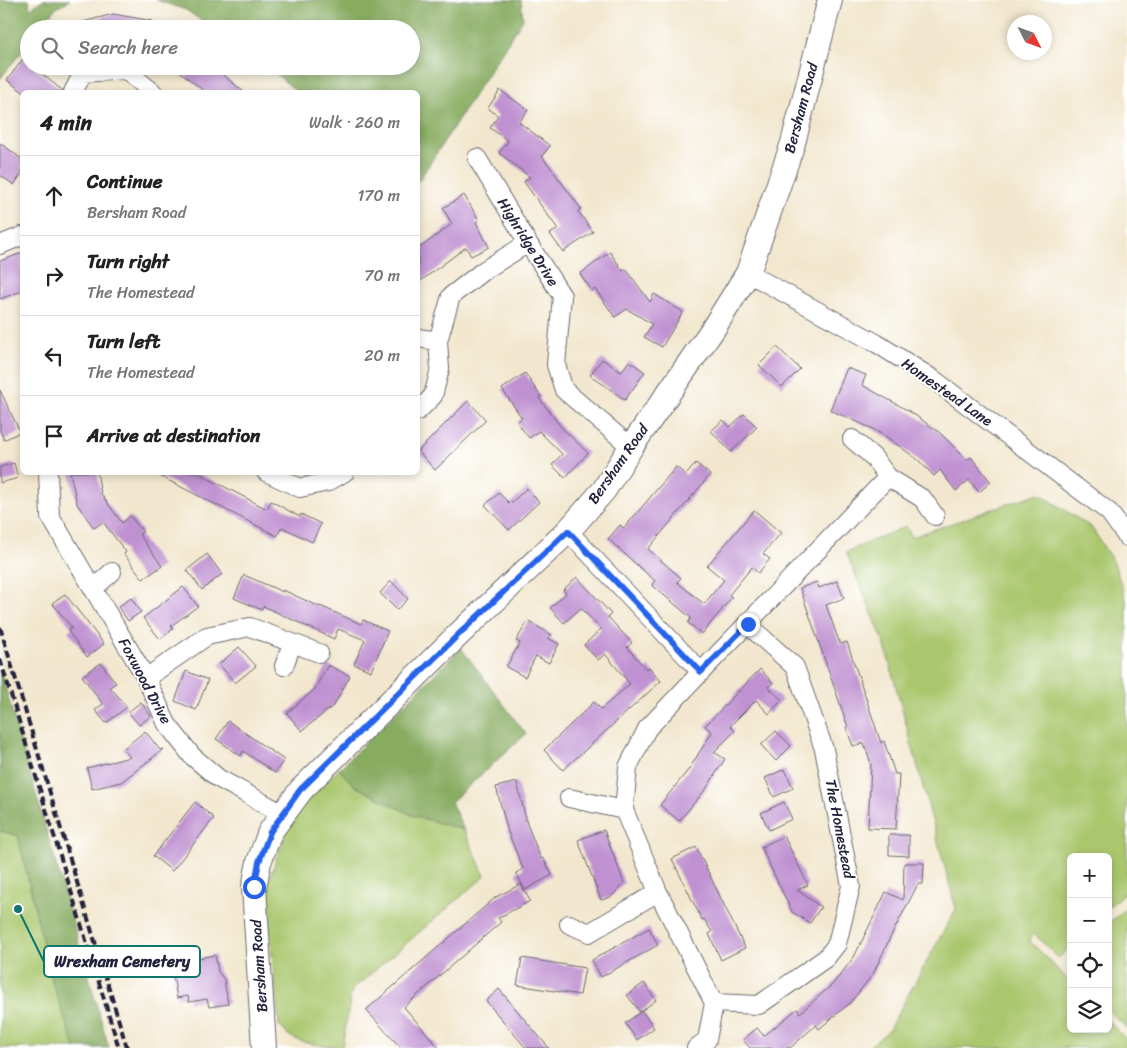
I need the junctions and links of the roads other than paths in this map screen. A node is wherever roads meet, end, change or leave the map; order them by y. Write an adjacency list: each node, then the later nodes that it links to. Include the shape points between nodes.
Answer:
1 (830, 0): 10 (main road, Bersham Road, via 793,143)
2 (82, 75): 4 (street)
3 (131, 75): 5 (street)
4 (74, 90)
5 (150, 90)
6 (478, 158): 8 (street, Highridge Drive)
7 (20, 237): 9 (street)
8 (528, 243): 12 (street, via 451,296); 15 (street, Highridge Drive, via 562,296 556,365 564,390)
9 (0, 245)
10 (748, 273): 15 (main road, Bersham Road); 22 (street, Homestead Lane, via 876,343 933,379 1109,512)
11 (420, 338): 12 (street)
12 (438, 341): 13 (street, via 440,369 433,396)
13 (420, 409)
14 (852, 439): 19 (street, via 873,457)
15 (631, 447): 21 (main road, Bersham Road, via 604,490)
16 (48, 475): 24 (street, Foxwood Drive, via 50,516)
17 (272, 475): 18 (street, via 300,488 328,482)
18 (340, 475)
19 (888, 477): 20 (street, via 924,499); 25 (street)
20 (935, 516)
21 (568, 531): 29 (street); 33 (main road, Bersham Road, via 300,790)
22 (1127, 537)
23 (112, 572): 24 (street)
24 (93, 589): 30 (street, Foxwood Drive)
25 (748, 624): 29 (street); 36 (street, The Homestead, via 795,668 824,749 851,886 837,944 826,958 759,1005)
26 (292, 644): 27 (street); 28 (street); 30 (street, via 250,627 207,636)
27 (319, 653)
28 (284, 666)
29 (701, 672): 32 (street, via 647,728 628,767)
30 (146, 678): 33 (street, Foxwood Drive, via 167,724 192,756 218,778)
31 (570, 798): 32 (street)
32 (624, 810): 34 (street)
33 (283, 814): 37 (main road, Bersham Road, via 270,832 254,887)
34 (658, 892): 35 (street, via 588,933); 36 (street)
35 (569, 924)
36 (714, 1002): 38 (street, via 707,1040)
37 (264, 1048)
38 (696, 1048)

